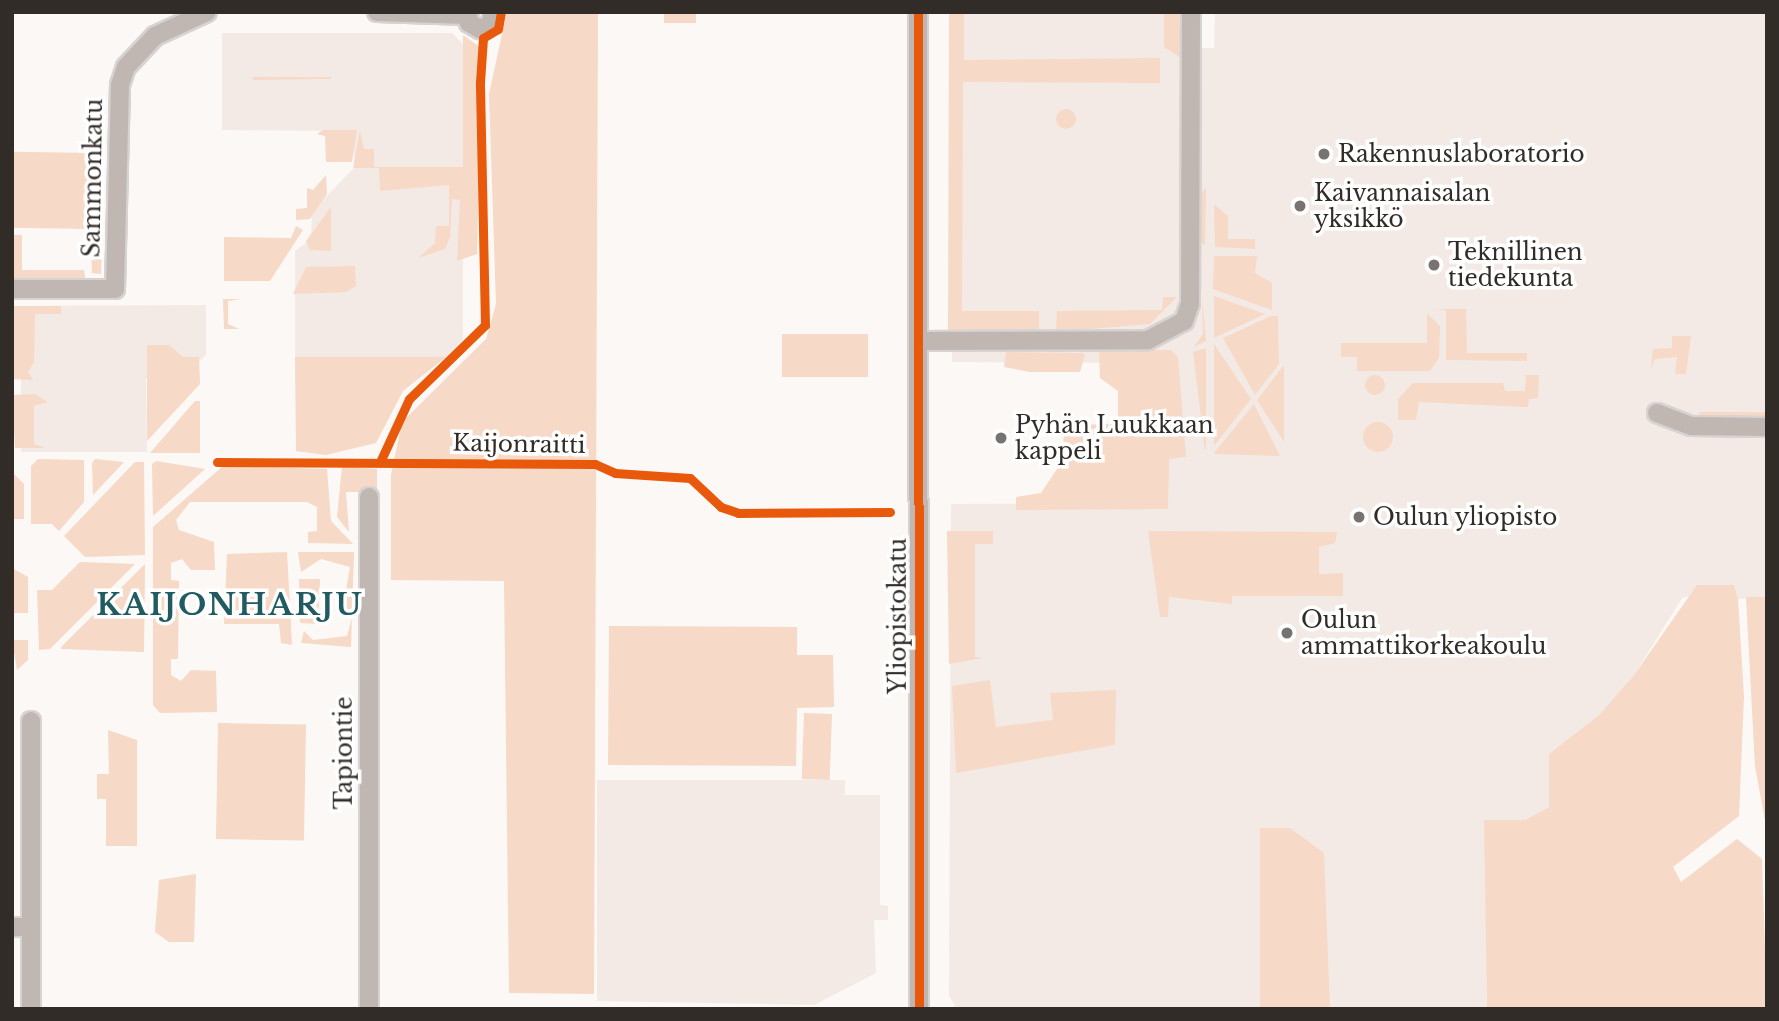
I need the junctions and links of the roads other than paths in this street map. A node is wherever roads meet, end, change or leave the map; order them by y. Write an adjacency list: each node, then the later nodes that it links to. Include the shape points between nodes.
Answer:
1 (207, 12): 7 (street, Sammonkatu, via 155,36 126,67 120,85 115,289)
2 (377, 12): 6 (street)
3 (493, 12): 6 (street, via 491,24 480,29)
4 (918, 12): 8 (street, Yliopistokatu)
5 (1191, 12): 8 (street, via 1190,291 1184,321 1148,340)
6 (467, 14)
7 (12, 289)
8 (918, 341): 17 (street, Yliopistokatu)
9 (1657, 414): 10 (street, via 1691,426)
10 (1767, 427)
11 (369, 497): 16 (street, Tapiontie)
12 (31, 721): 14 (street)
13 (12, 928): 14 (street)
14 (31, 928): 15 (street)
15 (31, 1009)
16 (369, 1009)
17 (919, 1009)

